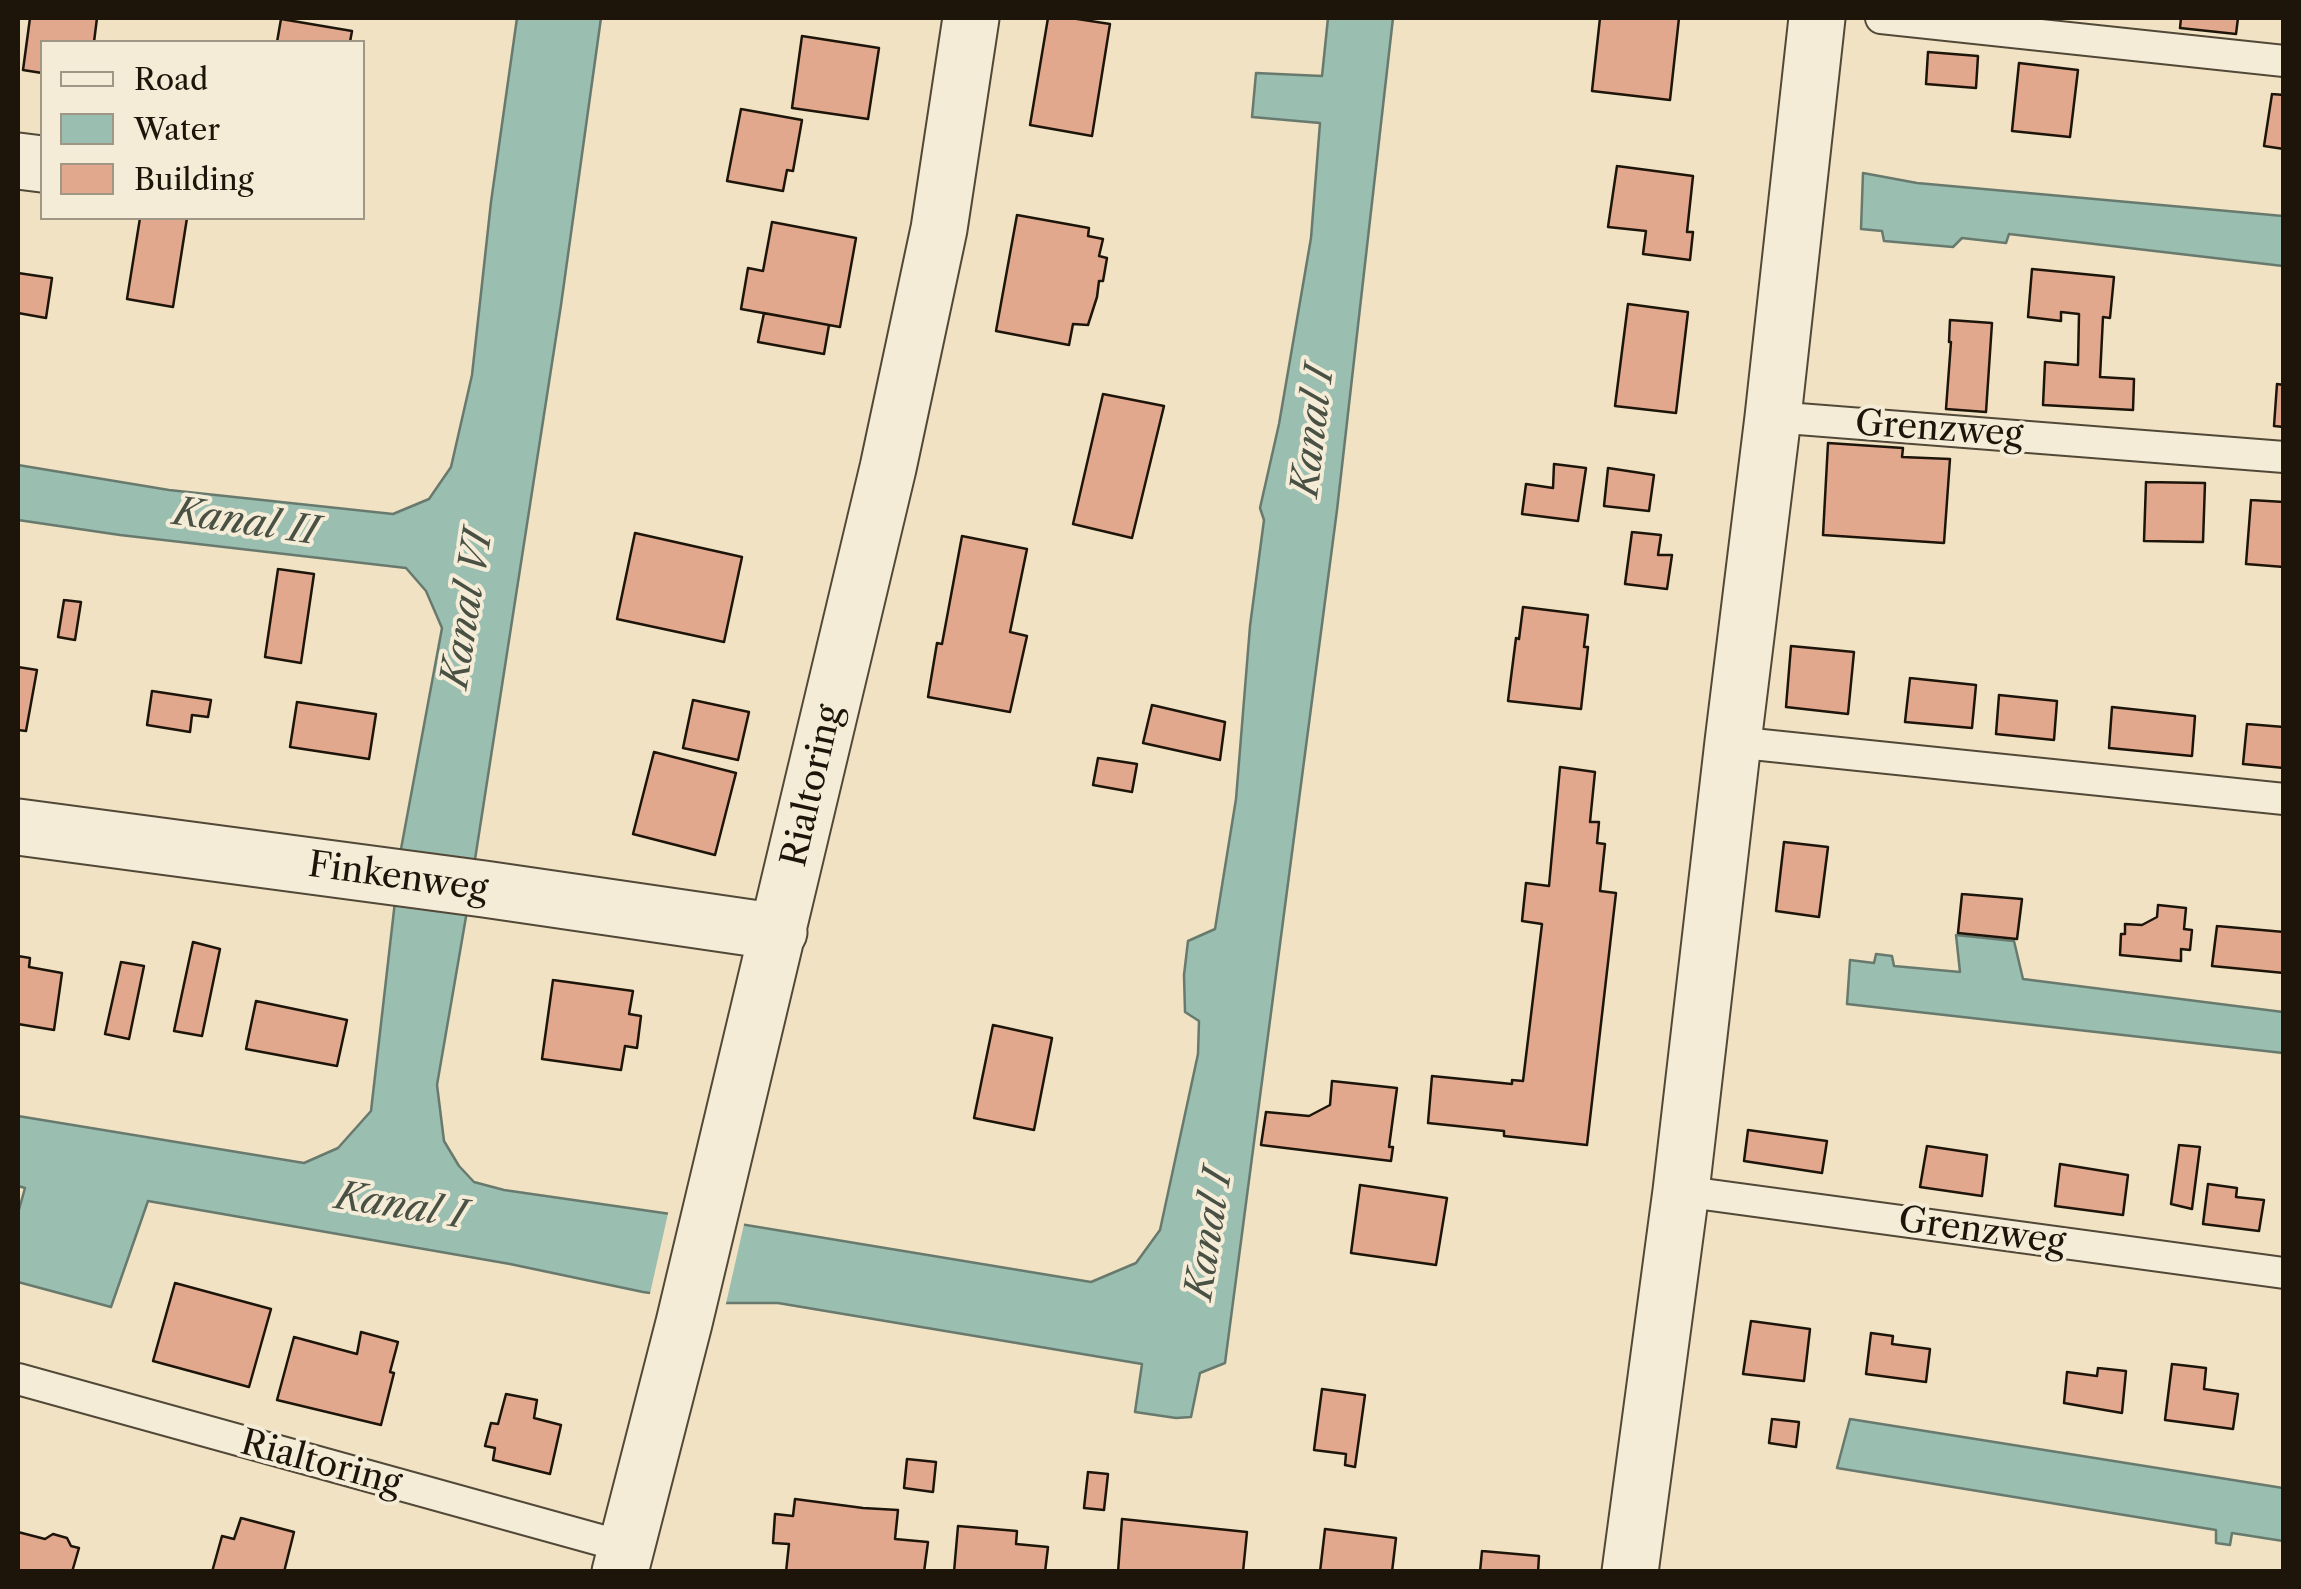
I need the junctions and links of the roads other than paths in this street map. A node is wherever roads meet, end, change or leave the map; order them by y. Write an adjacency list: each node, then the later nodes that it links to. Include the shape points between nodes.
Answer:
1 (971, 18): 10 (street, Rialtoring, via 939,229)
2 (1817, 18): 5 (street)
3 (1881, 18): 4 (lane)
4 (2284, 61)
5 (1774, 418): 6 (lane, Grenzweg); 7 (street)
6 (2284, 457)
7 (1732, 742): 8 (lane); 11 (street)
8 (2284, 800)
9 (18, 826): 10 (street, Finkenweg)
10 (778, 932): 14 (street, Rialtoring)
11 (1680, 1191): 12 (lane, Grenzweg); 15 (street)
12 (2284, 1274)
13 (18, 1380): 14 (lane, Rialtoring)
14 (623, 1559)
15 (1630, 1572)

